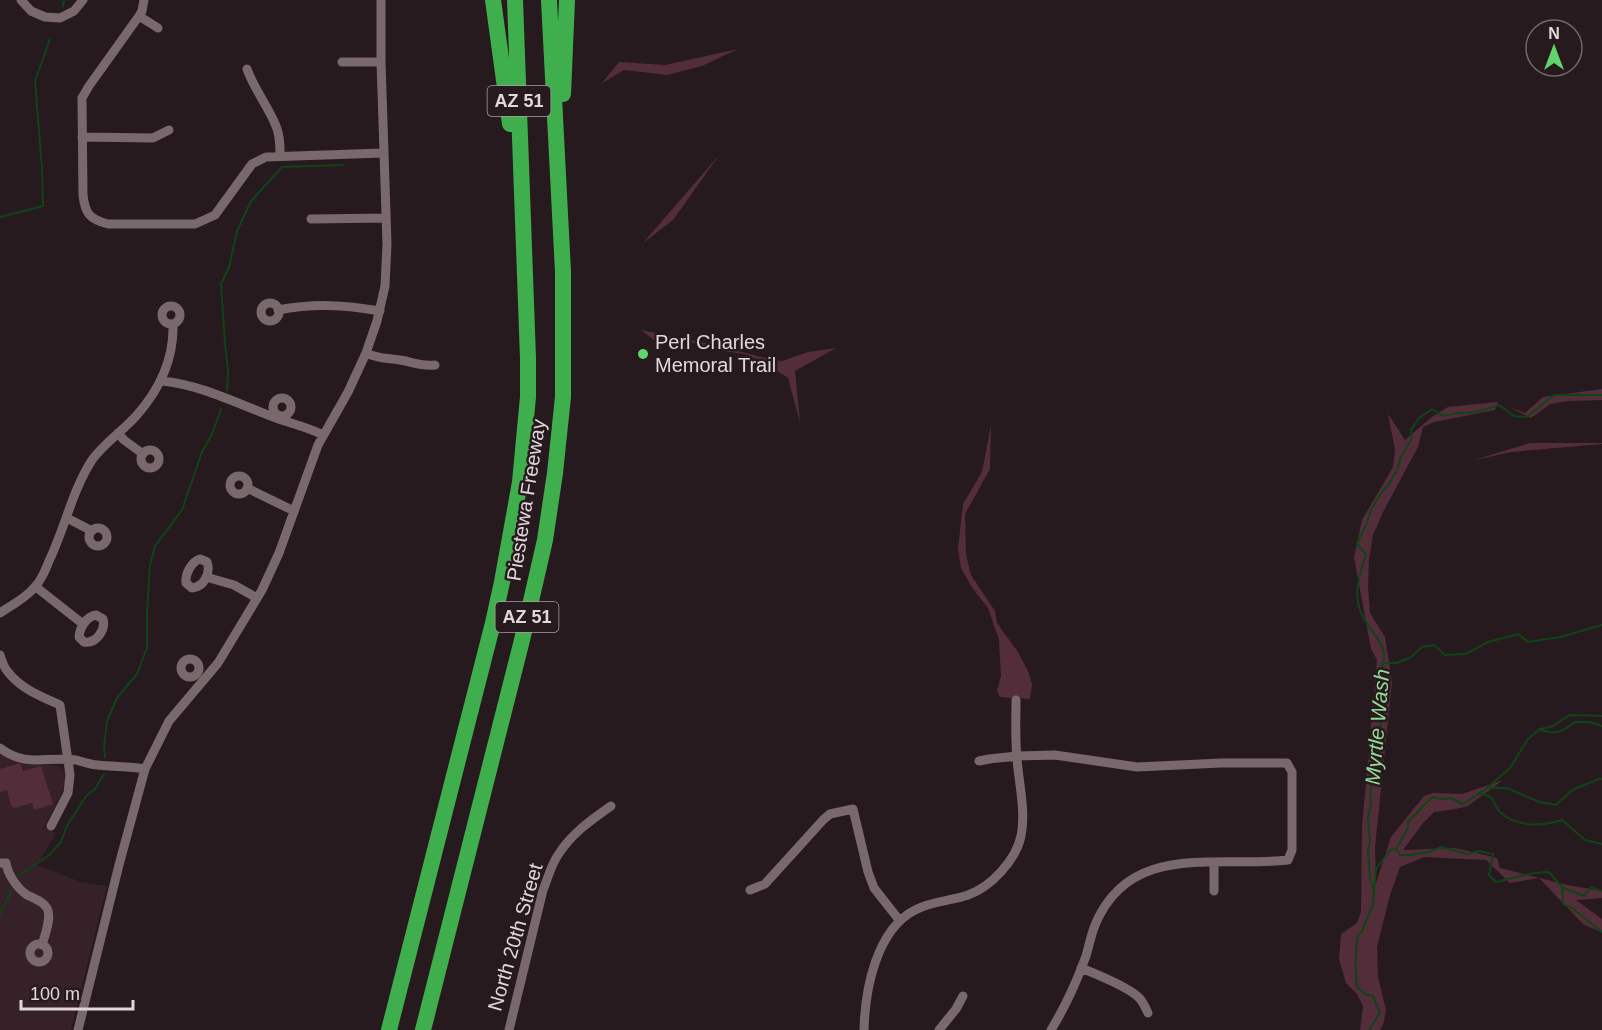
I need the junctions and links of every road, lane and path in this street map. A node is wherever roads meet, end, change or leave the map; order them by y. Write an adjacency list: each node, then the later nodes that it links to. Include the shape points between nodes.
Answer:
1 (21, 0): 2 (street, via 31,11 60,18)
2 (84, 0)
3 (144, 0): 9 (street)
4 (381, 0): 12 (street)
5 (494, 0): 19 (highway)
6 (515, 0): 19 (highway, Piestewa Freeway / AZ 51)
7 (549, 0): 18 (highway, Piestewa Freeway / AZ 51)
8 (567, 0): 18 (highway)
9 (140, 16): 10 (street); 15 (street, via 85,92 81,106)
10 (159, 28)
11 (342, 62): 12 (street)
12 (381, 62): 16 (street)
13 (247, 69): 17 (street, via 277,127)
14 (169, 130): 15 (street, via 153,138)
15 (82, 137): 17 (street, via 84,208 90,217 108,224 195,224 215,215 252,164)
16 (383, 153): 17 (street); 20 (street)
17 (280, 155)
18 (559, 194): 60 (highway, Piestewa Freeway / AZ 51, via 563,397 545,540)
19 (522, 201): 59 (highway, Piestewa Freeway / AZ 51, via 528,397 513,529 493,623)
20 (386, 218): 21 (street); 23 (street, via 385,286)
21 (311, 219)
22 (278, 310): 23 (street, via 304,305)
23 (380, 312): 25 (street)
24 (173, 324): 27 (street, via 171,351)
25 (366, 353): 26 (street, via 423,366); 29 (street)
26 (435, 365)
27 (162, 381): 28 (street); 29 (street, via 206,390)
28 (118, 433): 30 (street); 33 (street, via 93,458)
29 (323, 435): 32 (street)
30 (143, 454)
31 (247, 488): 32 (street)
32 (294, 511): 37 (street)
33 (67, 518): 34 (street); 36 (street)
34 (92, 531)
35 (206, 577): 37 (street, via 234,585)
36 (36, 587): 38 (street); 39 (street)
37 (257, 598): 46 (street, via 218,663 200,677 169,721)
38 (0, 613)
39 (83, 624)
40 (0, 655): 44 (street, via 18,683 60,705)
41 (1016, 700): 43 (street)
42 (0, 748): 44 (street, via 22,760)
43 (1017, 756): 45 (street); 49 (street, via 1055,755 1137,767 1287,763 1292,772 1292,850 1288,860); 53 (street, via 1021,837 1010,862 970,894 933,903)
44 (68, 760): 46 (street); 48 (street, via 68,793)
45 (979, 761)
46 (145, 769): 58 (street)
47 (611, 806): 61 (street, North 20th Street, via 579,830 557,856 543,890)
48 (51, 826)
49 (1214, 862): 52 (street); 55 (street, via 1157,867 1123,886 1099,917)
50 (3, 863): 54 (street, via 25,894 48,909)
51 (750, 890): 53 (street, via 765,884 830,814 853,809 874,888)
52 (1214, 891)
53 (900, 921): 62 (street, via 875,962 867,991)
54 (42, 945)
55 (1081, 968): 57 (street, via 1141,999); 64 (street)
56 (963, 996): 63 (street)
57 (1148, 1013)
58 (78, 1030)
59 (389, 1030)
60 (423, 1030)
61 (508, 1030)
62 (864, 1030)
63 (939, 1030)
64 (1051, 1030)

